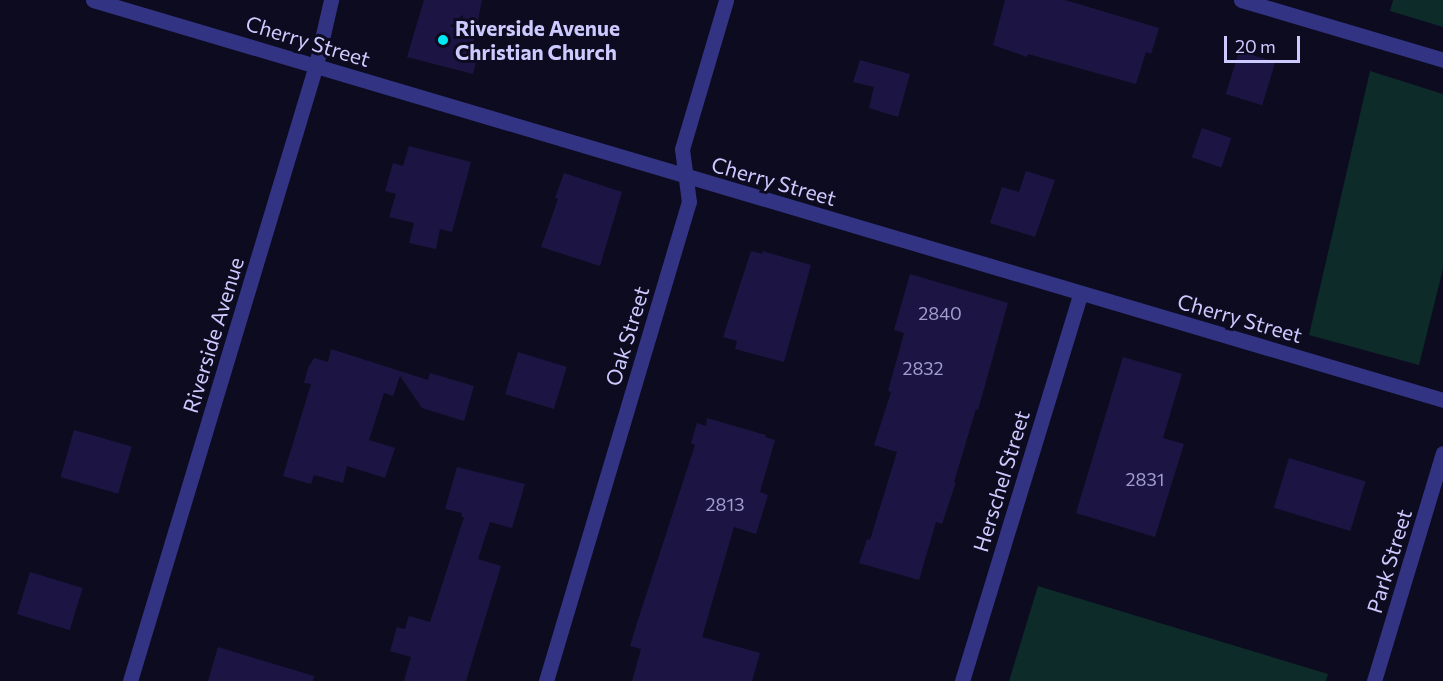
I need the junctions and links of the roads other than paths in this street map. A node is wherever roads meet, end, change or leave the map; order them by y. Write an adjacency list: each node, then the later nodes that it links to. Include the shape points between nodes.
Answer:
1 (93, 0): 6 (street, Cherry Street)
2 (331, 0): 6 (street, Riverside Avenue)
3 (726, 0): 7 (street, Oak Street, via 682,150)
4 (1241, 0): 5 (street)
5 (1443, 60)
6 (316, 65): 7 (street, Cherry Street); 11 (street, Riverside Avenue)
7 (686, 177): 8 (street, Cherry Street); 12 (street, Oak Street, via 689,202)
8 (1080, 294): 9 (street, Cherry Street); 13 (street, Herschel Street)
9 (1443, 400)
10 (1443, 453): 14 (street, Park Street)
11 (130, 681)
12 (546, 681)
13 (962, 681)
14 (1374, 681)

